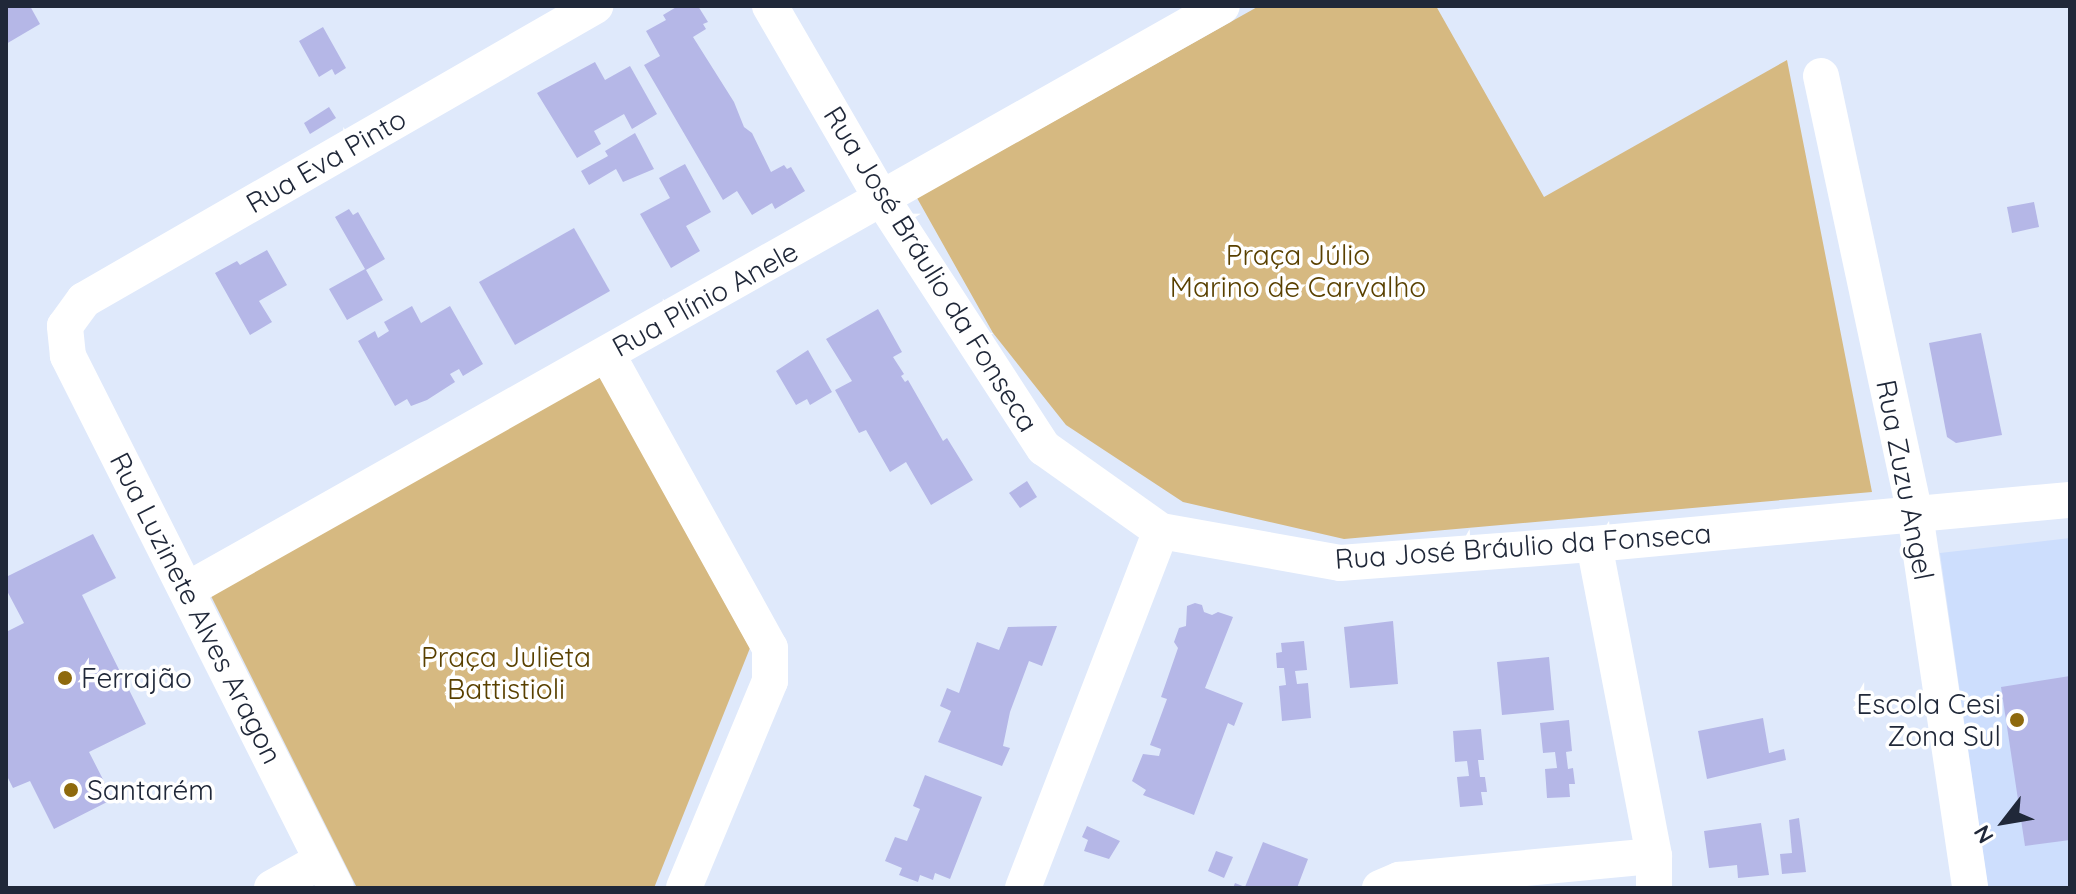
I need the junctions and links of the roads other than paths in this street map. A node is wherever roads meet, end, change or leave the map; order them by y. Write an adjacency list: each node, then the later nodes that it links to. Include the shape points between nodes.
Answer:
1 (595, 6): 6 (street, Rua Eva Pinto, via 84,300)
2 (770, 6): 5 (street, Rua José Bráulio da Fonseca)
3 (1222, 6): 5 (street, Rua Plínio Anele)
4 (1821, 76): 9 (street, Rua Zuzu Angel)
5 (882, 199): 7 (street, Rua Plínio Anele); 10 (street, Rua José Bráulio da Fonseca, via 1044,448)
6 (65, 326): 12 (street, Rua Luzinete Alves Aragon, via 68,356)
7 (607, 354): 12 (street, Rua Plínio Anele); 16 (street, via 770,648 770,681)
8 (2070, 500): 9 (street, Rua José Bráulio da Fonseca)
9 (1915, 514): 11 (street, Rua José Bráulio da Fonseca); 19 (street, Rua Zuzu Angel)
10 (1161, 531): 11 (street, Rua José Bráulio da Fonseca, via 1340,563); 17 (street)
11 (1594, 544): 13 (street)
12 (187, 590): 14 (street, Rua Luzinete Alves Aragon)
13 (1654, 872): 18 (street, via 1399,880)
14 (329, 874): 15 (street)
15 (272, 888)
16 (684, 888)
17 (1023, 888)
18 (1380, 888)
19 (1970, 888)

